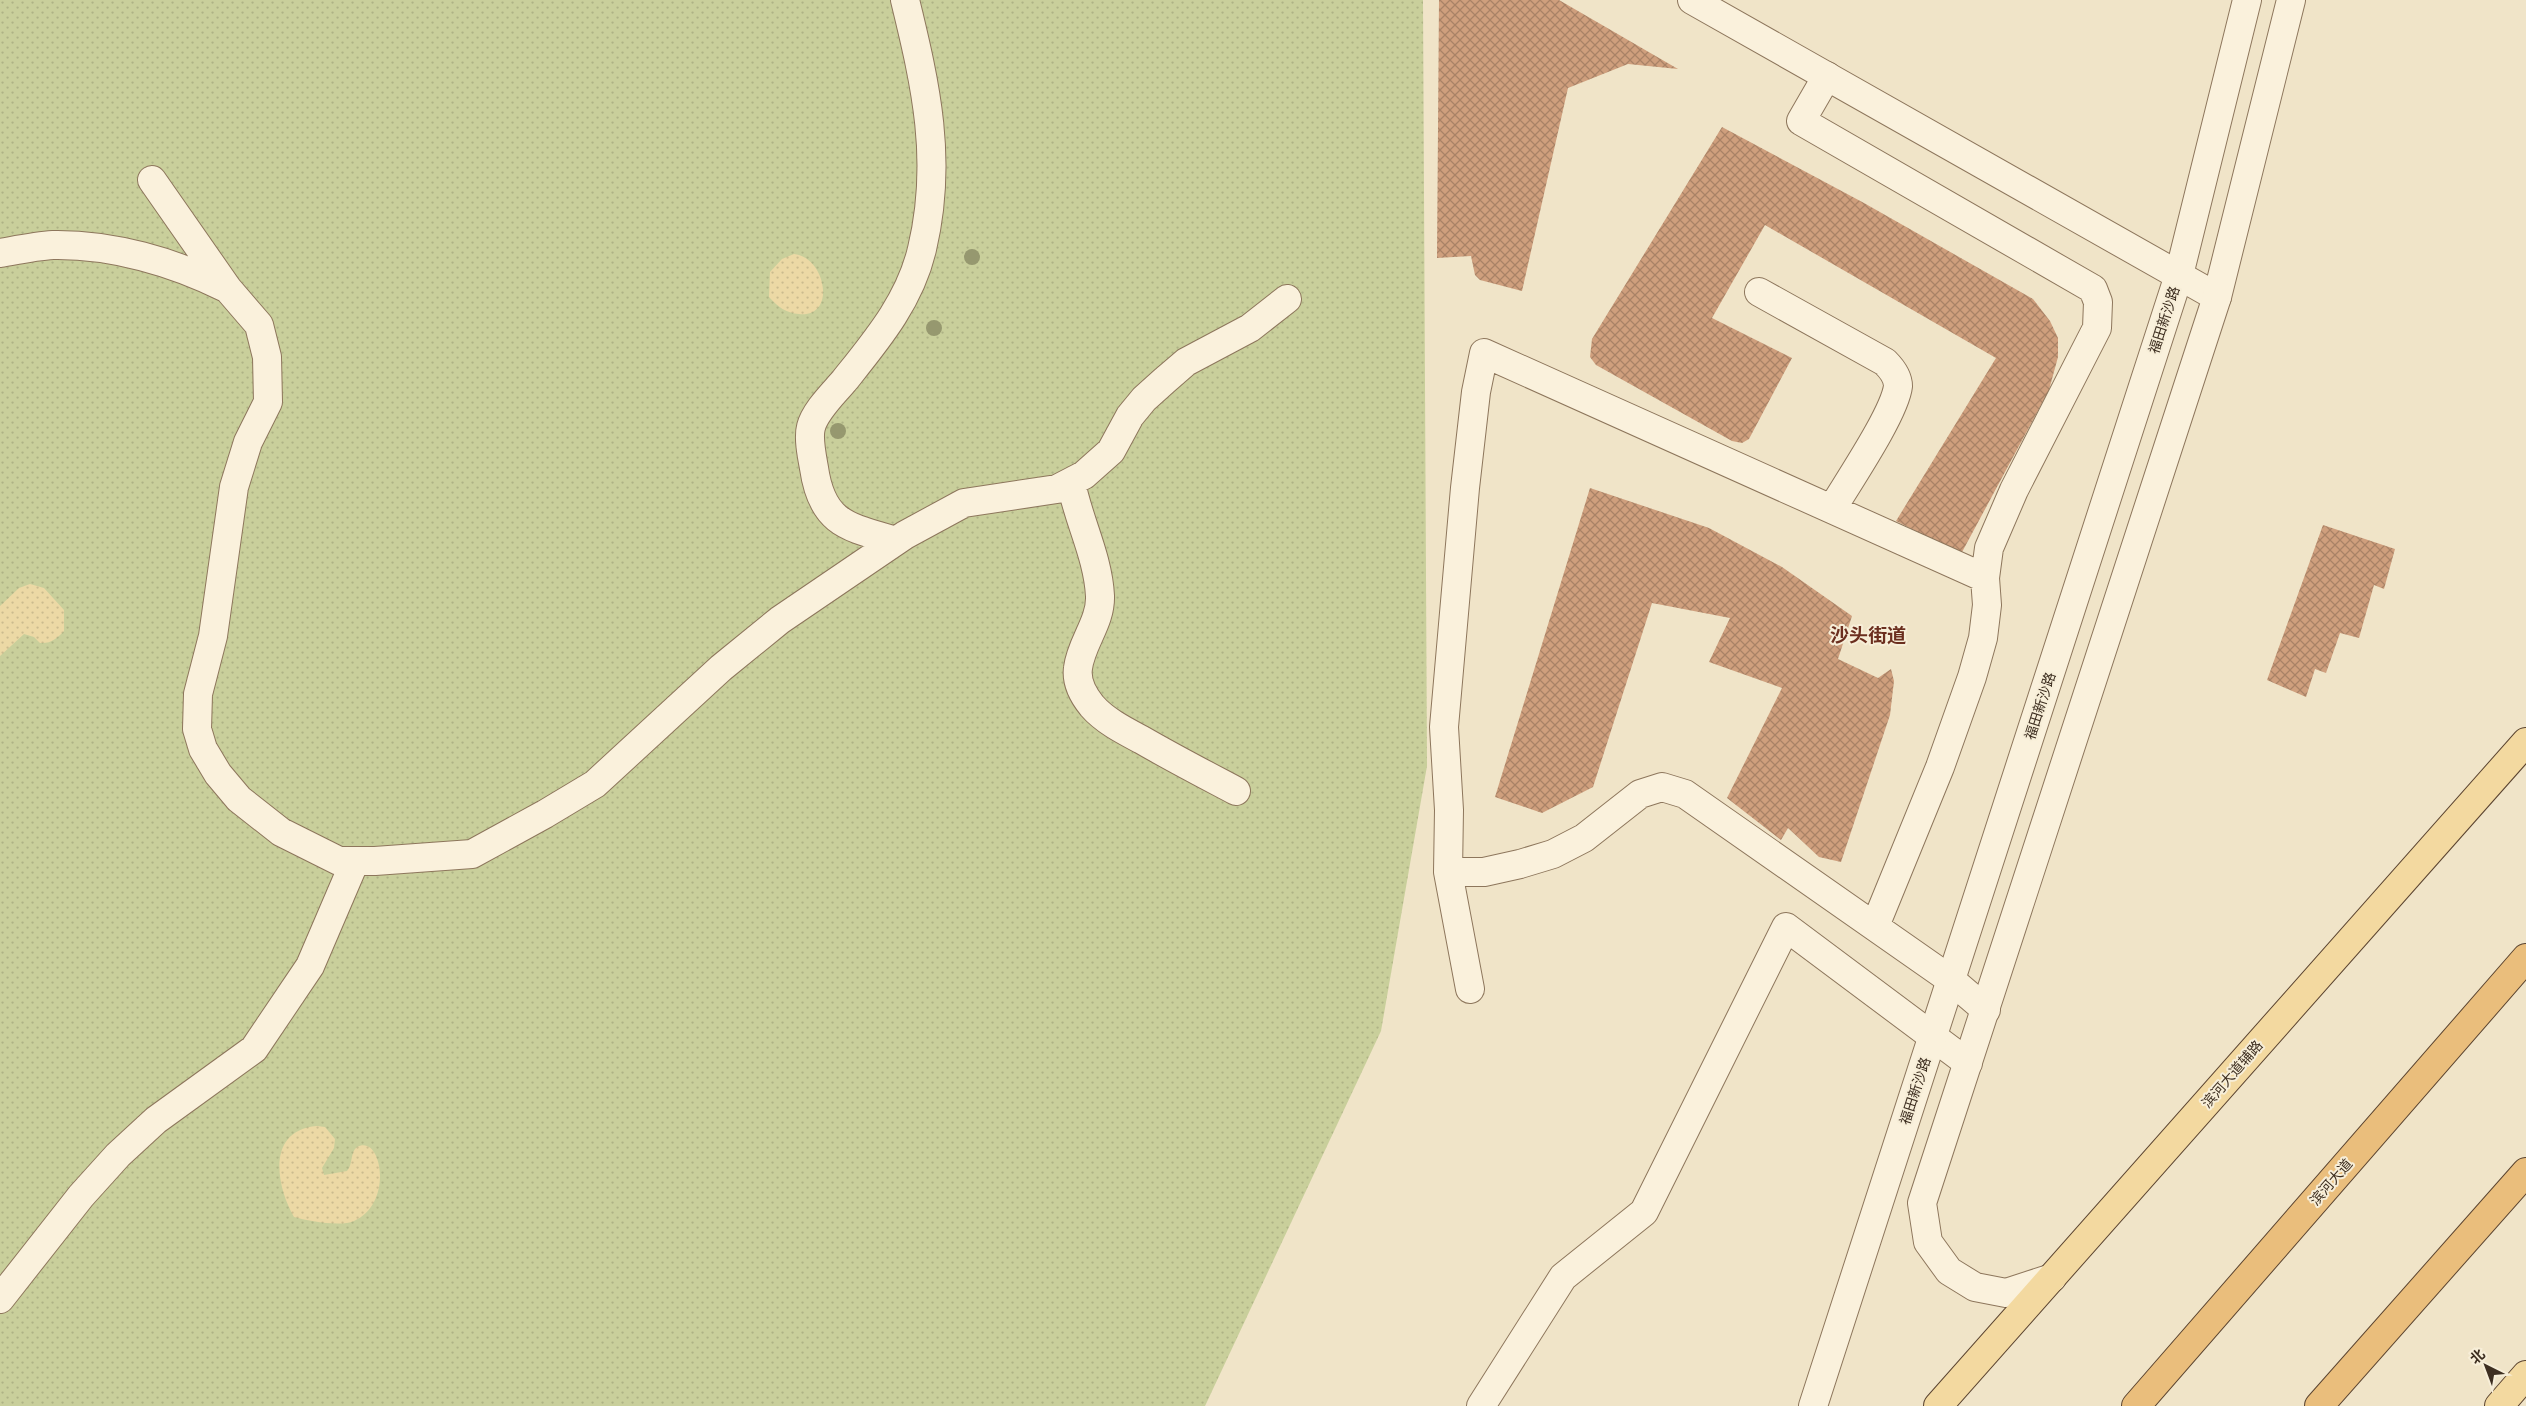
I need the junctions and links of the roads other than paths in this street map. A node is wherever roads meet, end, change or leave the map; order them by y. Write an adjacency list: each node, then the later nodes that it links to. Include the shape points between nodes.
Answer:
1 (905, 0): 15 (street, via 929,118 933,162 931,207 922,251 900,305 820,410 811,427 817,491 831,513 844,524)
2 (1692, 0): 5 (street)
3 (2247, 0): 8 (street, 福田新沙路)
4 (2291, 0): 11 (street)
5 (1827, 76): 8 (street); 16 (street, via 1802,121 2093,289 2098,302 2097,328 2014,490 1989,548)
6 (152, 180): 9 (street)
7 (0, 253): 9 (street, via 52,245 98,248 198,274)
8 (2178, 275): 11 (street); 23 (street, 福田新沙路)
9 (228, 289): 19 (street, via 259,325 267,357 268,402 248,442 234,487 213,636 198,694 197,730 203,749 218,774 239,799 281,832 339,861)
10 (1759, 292): 14 (street, via 1893,369 1898,384 1892,405)
11 (2217, 297): 25 (street)
12 (1287, 299): 13 (street, via 1250,328 1194,358 1171,375 1139,405 1111,451)
13 (1071, 482): 15 (street, via 1032,494 964,503); 18 (street, via 1076,510 1096,568 1100,598 1078,669 1080,688 1093,707 1113,724)
14 (1832, 509): 16 (street); 20 (street, via 1484,353 1465,488 1444,727 1449,810)
15 (896, 541): 19 (street, via 780,620 721,668 595,784 545,814 472,854)
16 (1985, 578): 21 (street, via 1983,638 1972,677 1940,767)
17 (2526, 742): 29 (main road, 滨河大道辅路)
18 (1236, 790)
19 (355, 861): 30 (street, via 310,966 254,1049 156,1120 118,1155 80,1196)
20 (1448, 872): 21 (street, via 1484,872 1553,854 1584,838 1640,794 1662,787 1685,794); 24 (street)
21 (1875, 926): 23 (street)
22 (2526, 958): 36 (highway, 滨河大道)
23 (1951, 980): 25 (street); 26 (street, 福田新沙路)
24 (1470, 989)
25 (1986, 1010): 27 (street)
26 (1933, 1036): 27 (street); 33 (street, via 1786,927 1644,1212 1563,1277); 34 (street, 福田新沙路)
27 (1968, 1064): 29 (street, via 1922,1203 1928,1242 1949,1271 1975,1287 2006,1293)
28 (2526, 1172): 31 (highway)
29 (2052, 1278): 35 (main road, 滨河大道辅路)
30 (0, 1299)
31 (2349, 1372): 37 (highway); 38 (highway)
32 (2526, 1375): 39 (main road)
33 (1481, 1406)
34 (1813, 1406)
35 (1938, 1406)
36 (2136, 1406)
37 (2319, 1406)
38 (2328, 1406)
39 (2499, 1406)

